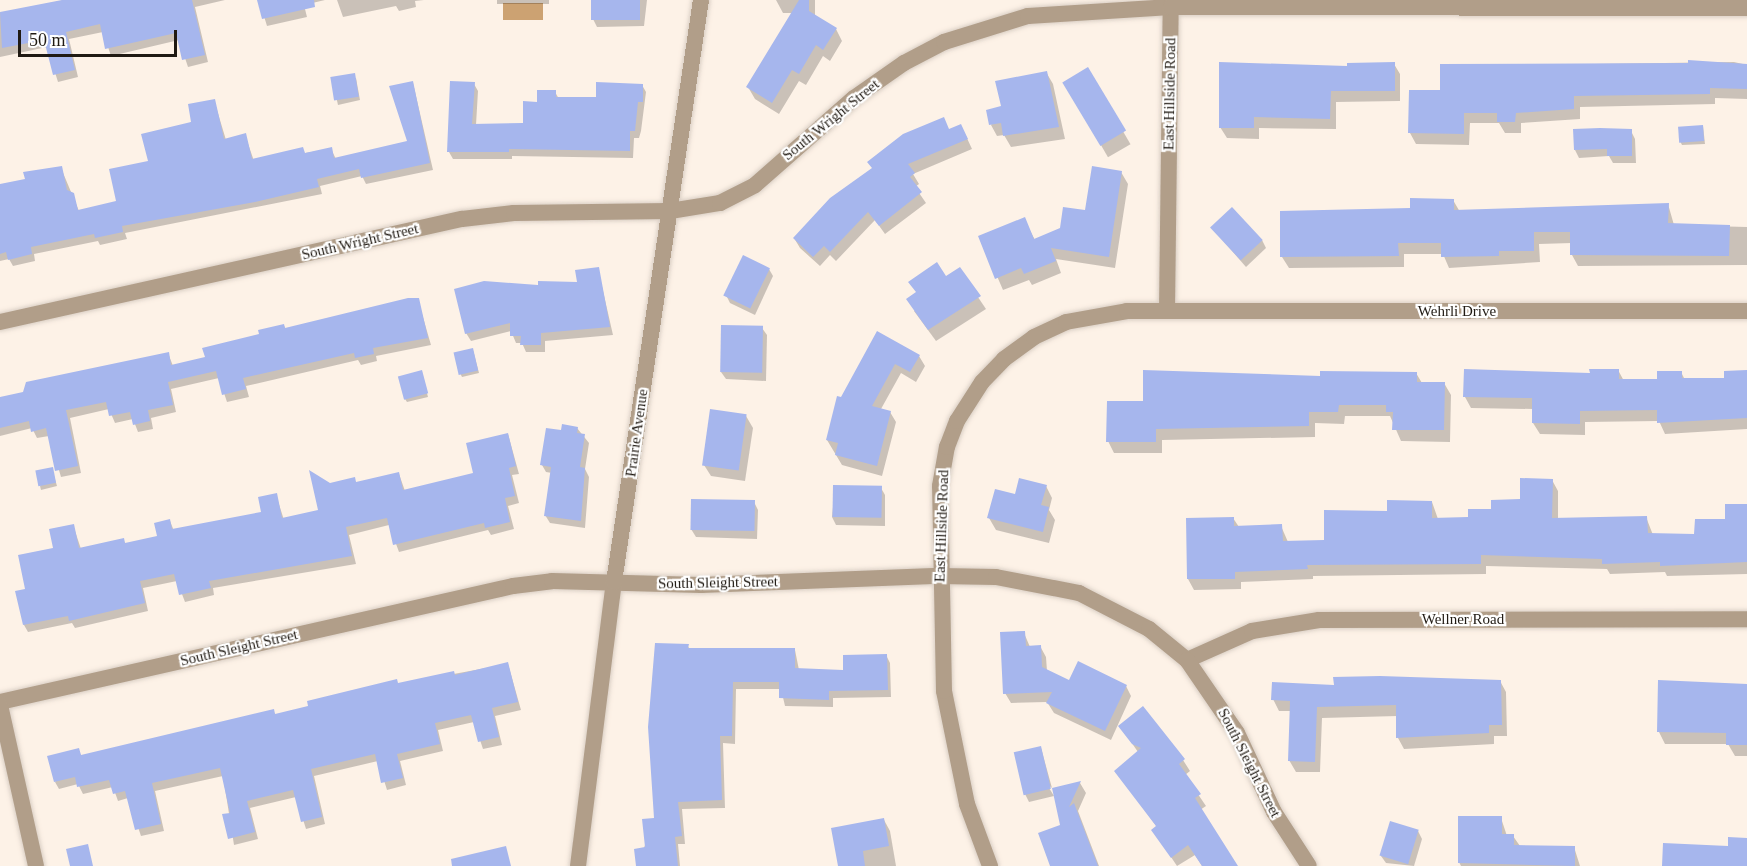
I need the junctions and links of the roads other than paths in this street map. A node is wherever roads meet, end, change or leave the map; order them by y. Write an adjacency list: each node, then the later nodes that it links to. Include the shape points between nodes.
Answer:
1 (701, 0): 4 (street, Prairie Avenue)
2 (1171, 4): 3 (street, South Wright Street); 4 (street, South Wright Street, via 1028,16 944,42 904,63 854,98 737,196 695,209); 5 (street, East Hillside Road)
3 (1747, 8)
4 (669, 211): 7 (street, South Wright Street, via 487,215); 9 (street, Prairie Avenue)
5 (1167, 310): 6 (street, Wehrli Drive); 8 (street, East Hillside Road, via 1107,312 1066,322 1034,337 982,382 957,421 943,465)
6 (1747, 312)
7 (0, 322)
8 (940, 576): 9 (street, South Sleight Street, via 700,585); 11 (street, South Sleight Street, via 996,577 1079,593 1149,629); 15 (street, East Hillside Road, via 947,714 966,804)
9 (615, 582): 12 (street, South Sleight Street, via 552,581 513,586); 14 (street, Prairie Avenue)
10 (1747, 619): 11 (street, Wellner Road, via 1318,620 1252,631)
11 (1187, 660): 16 (street, South Sleight Street, via 1237,733 1274,812)
12 (0, 703): 13 (street)
13 (36, 866)
14 (578, 866)
15 (990, 866)
16 (1309, 866)

